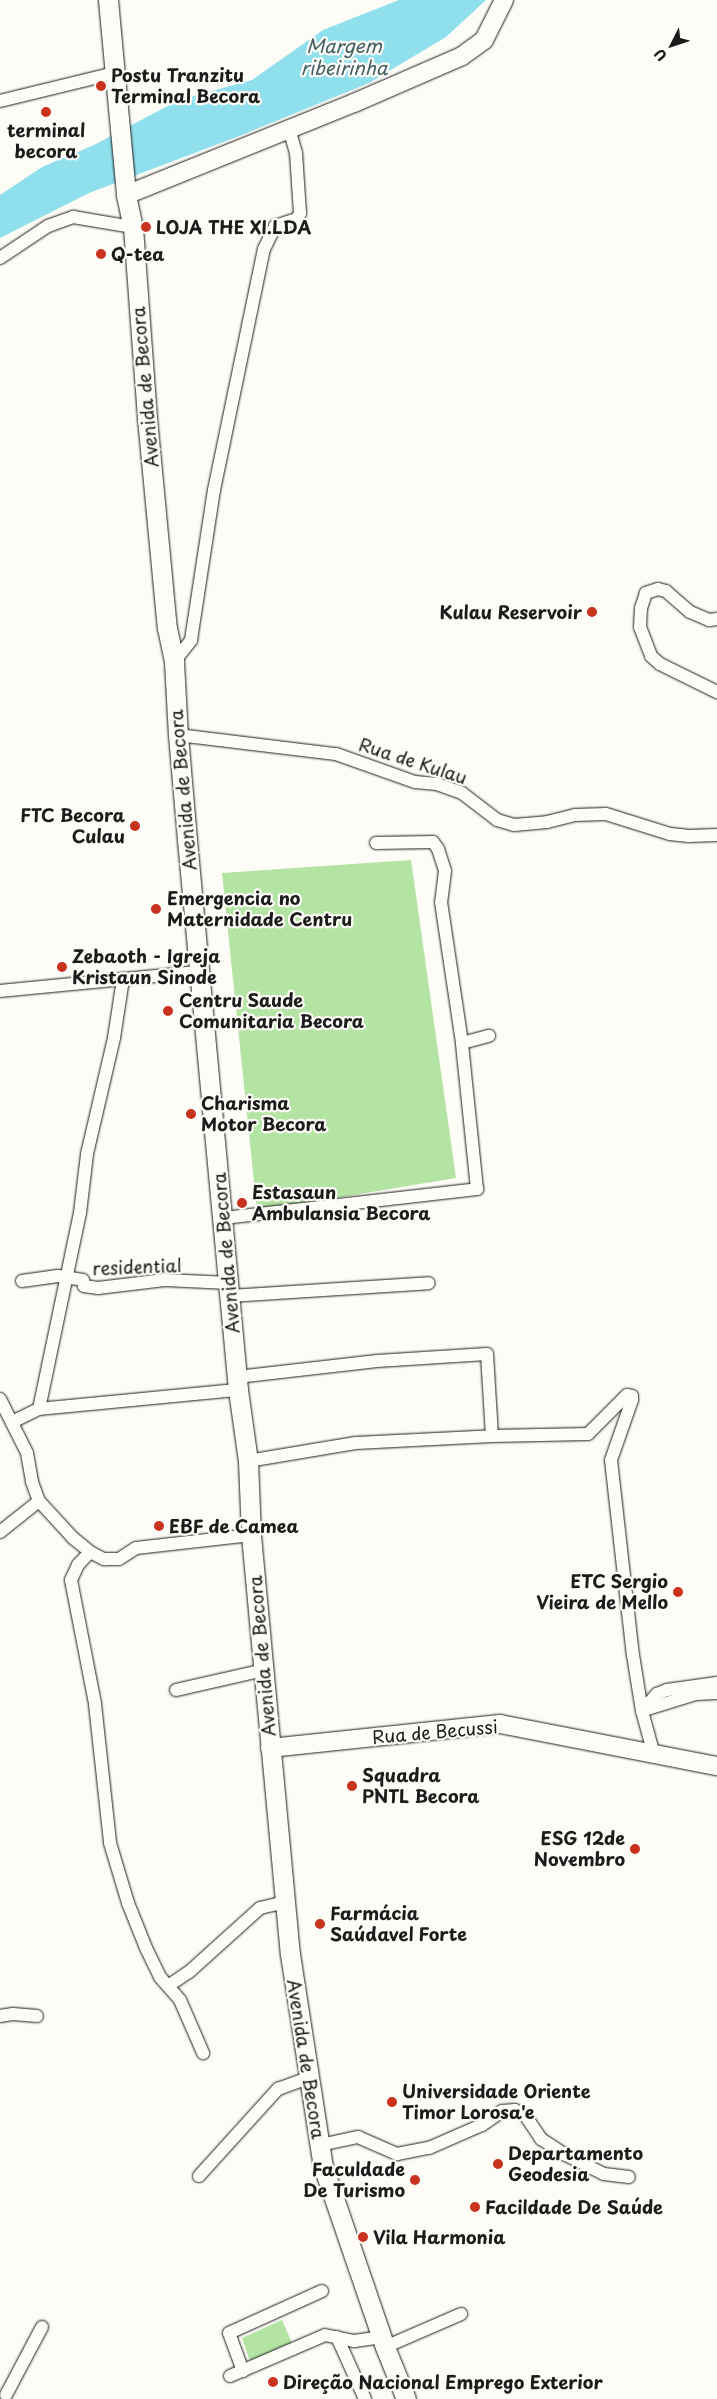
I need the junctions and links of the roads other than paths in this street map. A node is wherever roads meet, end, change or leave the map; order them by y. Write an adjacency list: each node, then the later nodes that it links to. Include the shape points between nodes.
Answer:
1 (108, 0): 3 (main road, Avenida de Becora)
2 (504, 0): 5 (street, via 484,40 462,56)
3 (115, 73): 4 (street); 6 (main road, Avenida de Becora)
4 (0, 101)
5 (289, 128): 6 (street); 10 (street, via 296,153 300,213 297,219 275,226 264,249 214,490 191,640)
6 (125, 188): 7 (main road, Avenida de Becora)
7 (133, 227): 8 (street, via 73,217 48,226); 10 (main road, Avenida de Becora, via 147,418 167,628)
8 (0, 258)
9 (717, 619): 11 (street, via 710,620 690,612 658,588 646,593 640,627 650,656)
10 (174, 662): 12 (main road, Avenida de Becora)
11 (717, 692)
12 (178, 735): 13 (street, Rua de Kulau, via 336,754 414,782 437,784 462,793 497,820 514,825 574,815 606,814 670,834); 15 (main road, Avenida de Becora)
13 (717, 835)
14 (376, 843): 19 (street, via 433,842 438,849 444,872 441,902)
15 (199, 972): 16 (street); 20 (main road, Avenida de Becora)
16 (123, 979): 17 (street); 21 (street)
17 (0, 991)
18 (489, 1036): 19 (street)
19 (462, 1043): 20 (street, via 477,1189)
20 (222, 1218): 24 (main road, Avenida de Becora)
21 (66, 1277): 22 (street, residential); 24 (street, residential, via 82,1280 84,1286 98,1288 165,1280); 27 (street)
22 (22, 1281)
23 (429, 1283): 24 (street, residential)
24 (229, 1290): 25 (main road, Avenida de Becora)
25 (238, 1383): 27 (street); 29 (street, via 377,1361 487,1354); 30 (main road, Avenida de Becora)
26 (0, 1399): 28 (street)
27 (39, 1409): 28 (street)
28 (12, 1422): 31 (street, via 27,1453)
29 (492, 1436): 30 (street, via 356,1443); 39 (street, via 588,1434 627,1395 632,1396 611,1460)
30 (248, 1461): 33 (main road, Avenida de Becora)
31 (39, 1501): 32 (street); 34 (street)
32 (0, 1532)
33 (251, 1534): 34 (street, via 136,1548 119,1559 104,1559); 35 (main road, Avenida de Becora)
34 (90, 1552): 44 (street, via 78,1565 71,1580 95,1704 110,1843 146,1948)
35 (264, 1670): 37 (street); 40 (main road, Avenida de Becora)
36 (717, 1683): 39 (street, via 666,1690)
37 (176, 1690)
38 (717, 1693): 39 (street, via 696,1694)
39 (642, 1710): 41 (street)
40 (270, 1748): 41 (street, Rua de Becussi, via 500,1724); 43 (main road, Avenida de Becora)
41 (654, 1755): 42 (street, Rua de Becussi)
42 (717, 1766)
43 (285, 1902): 44 (street, via 260,1908 189,1972); 48 (main road, Avenida de Becora)
44 (168, 1986): 47 (street, via 180,2000)
45 (0, 2016): 46 (street)
46 (38, 2016)
47 (203, 2053)
48 (309, 2078): 49 (main road, Avenida de Becora); 50 (street, via 278,2089)
49 (320, 2145): 51 (street, via 358,2137 397,2154 421,2150 482,2125 502,2111 515,2110 525,2115 541,2139 566,2155 604,2174); 56 (main road, Avenida de Becora, via 323,2166)
50 (200, 2176)
51 (629, 2177)
52 (322, 2291): 57 (street, via 229,2333)
53 (461, 2314): 56 (street)
54 (42, 2327): 59 (street)
55 (337, 2337): 56 (street); 57 (street, via 325,2334); 60 (street)
56 (383, 2342): 61 (main road, Avenida de Becora)
57 (243, 2371): 58 (street)
58 (230, 2376)
59 (5, 2394)
60 (365, 2399)
61 (406, 2399)

